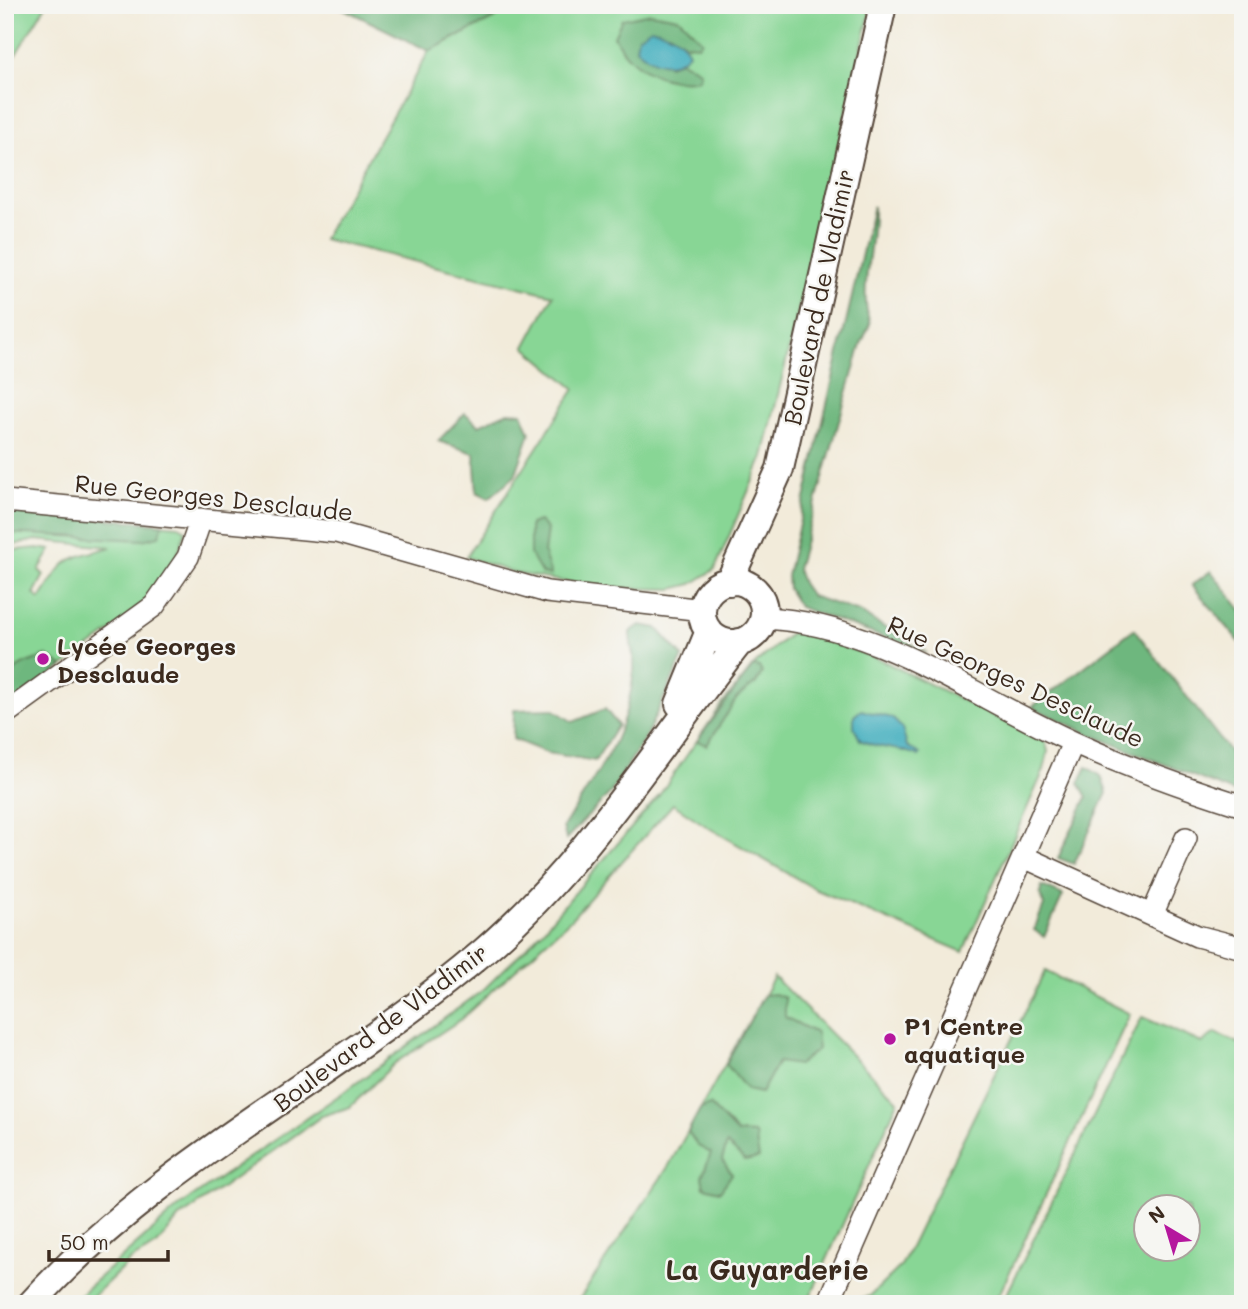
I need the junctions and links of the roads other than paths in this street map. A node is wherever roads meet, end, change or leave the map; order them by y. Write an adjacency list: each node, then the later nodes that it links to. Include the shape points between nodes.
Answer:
1 (883, 5): 4 (main road, Boulevard de Vladimir, via 780,468)
2 (5, 501): 3 (street, Rue Georges Desclaude)
3 (201, 519): 6 (street, Rue Georges Desclaude, via 336,532 547,592); 8 (street, via 188,557 154,606)
4 (741, 585): 5 (main road, via 762,601); 6 (main road, via 711,591)
5 (764, 618): 7 (main road, via 755,634); 10 (street, Rue Georges Desclaude, via 850,634 955,681)
6 (706, 621): 7 (main road, via 723,641); 9 (main road)
7 (740, 642): 9 (main road, Boulevard de Vladimir)
8 (5, 714)
9 (662, 742): 16 (main road, Boulevard de Vladimir, via 579,854 486,949 161,1185 82,1252)
10 (1073, 743): 11 (street, Rue Georges Desclaude); 13 (street)
11 (1243, 806)
12 (1186, 838): 14 (street)
13 (1024, 857): 14 (street); 17 (street)
14 (1152, 915): 15 (street, via 1197,936)
15 (1243, 948)
16 (31, 1304)
17 (828, 1304)

